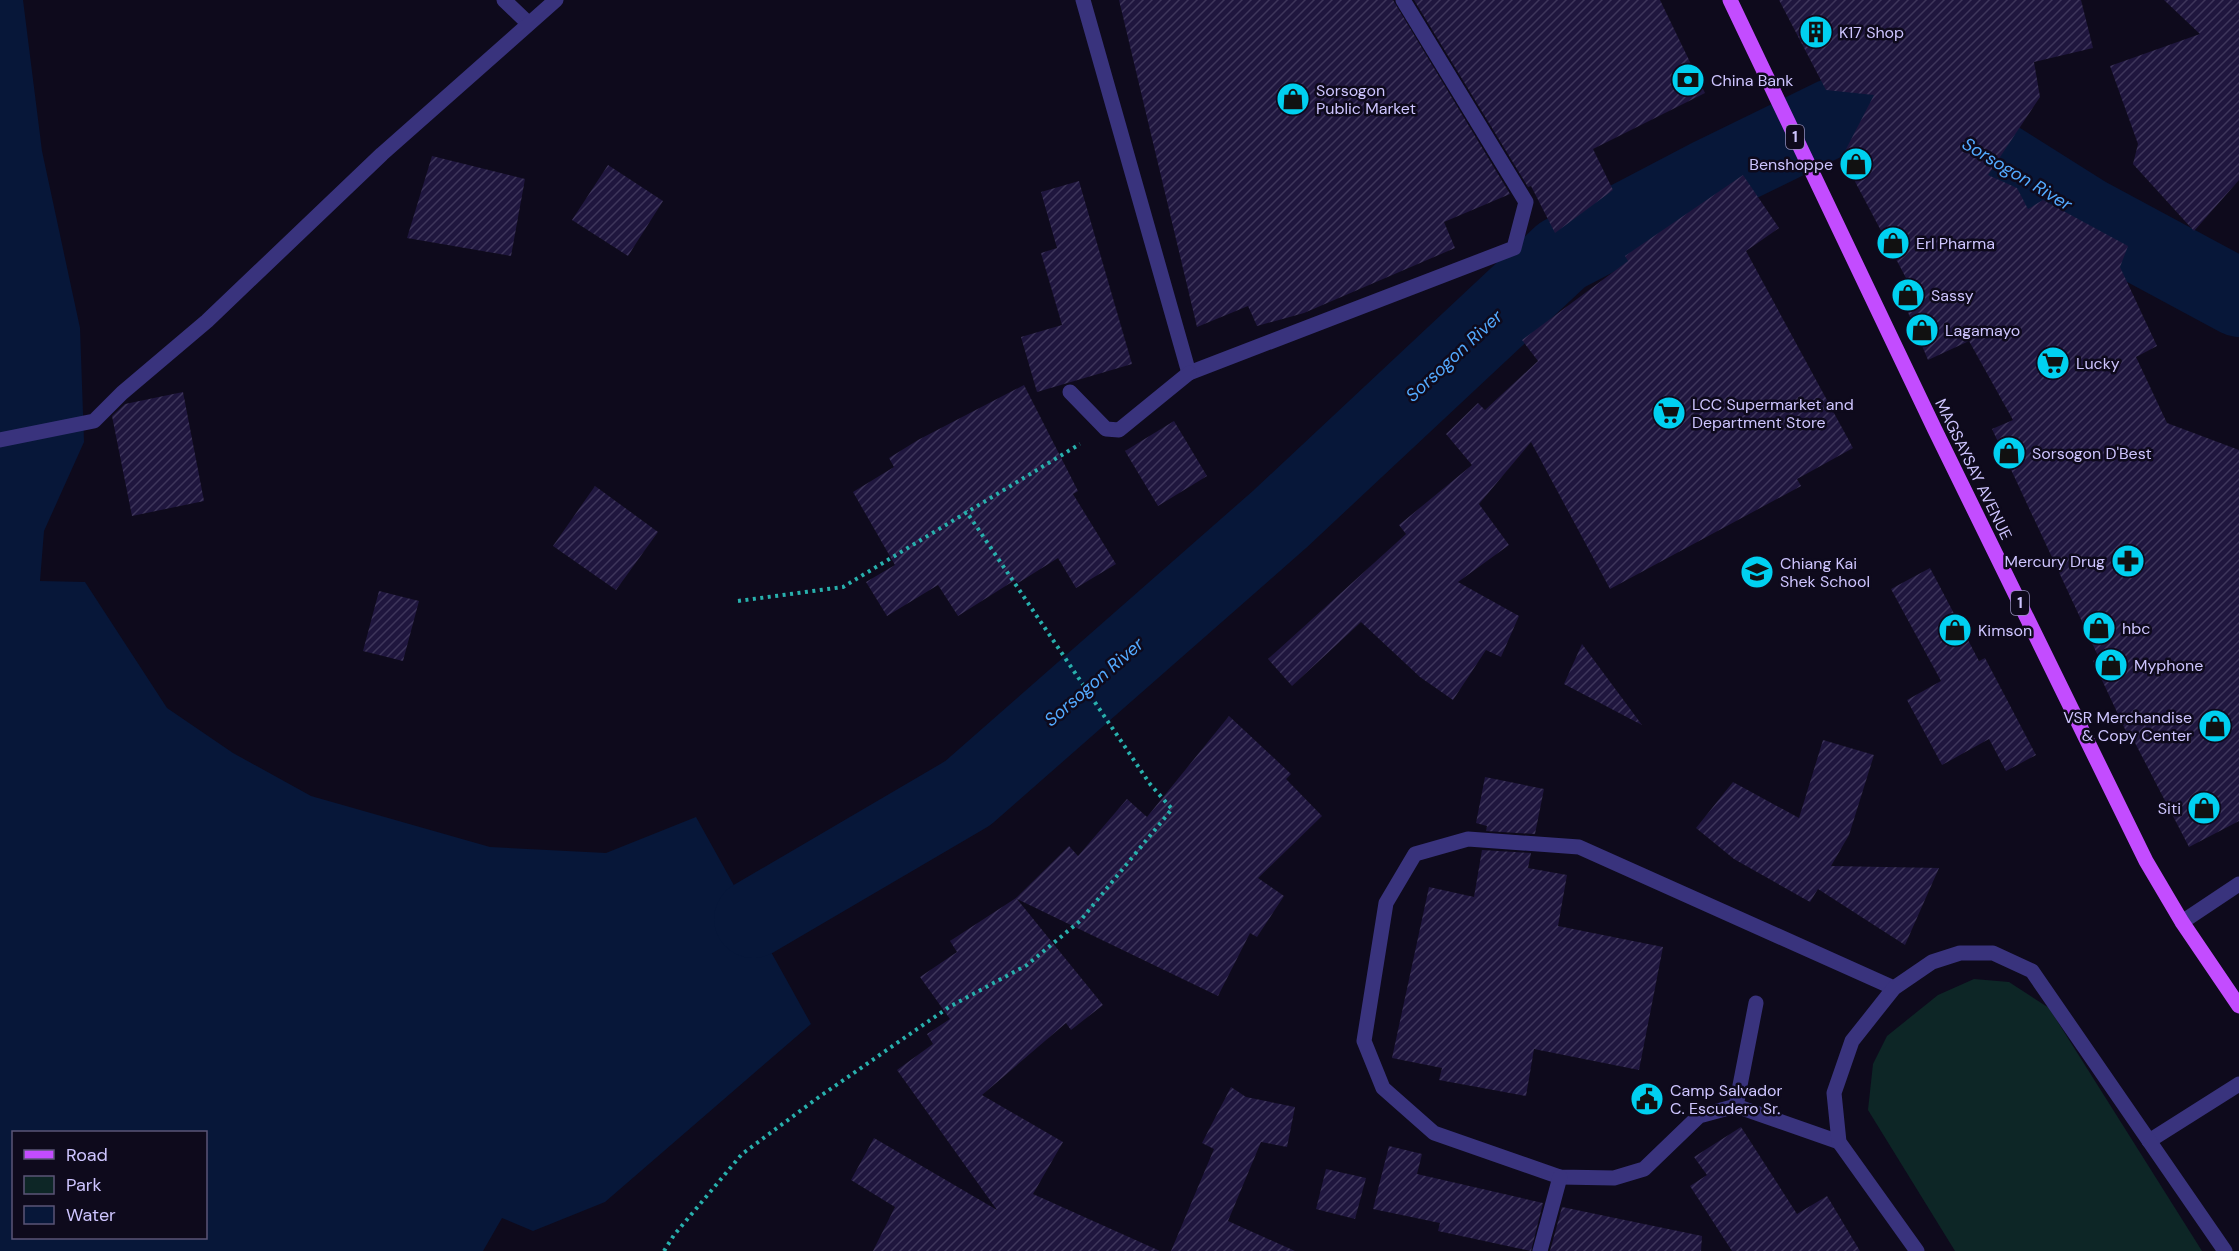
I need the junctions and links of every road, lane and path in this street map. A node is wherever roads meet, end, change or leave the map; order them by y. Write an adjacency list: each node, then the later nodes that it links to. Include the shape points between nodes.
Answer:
1 (504, 0): 6 (street)
2 (556, 0): 6 (street)
3 (1083, 0): 7 (street)
4 (1403, 0): 7 (street, via 1526,202 1514,248)
5 (1730, 0): 14 (main road, MAGSAYSAY AVENUE / 1, via 2141,851)
6 (528, 23): 10 (street, via 94,421)
7 (1189, 373): 9 (street, via 1119,430)
8 (1070, 392): 9 (street)
9 (1106, 429): 11 (path)
10 (0, 440)
11 (966, 511): 12 (path, via 843,587); 23 (path, via 1150,784 1172,809 1080,921 1027,965 949,1007 742,1154)
12 (738, 601)
13 (2239, 884): 14 (street)
14 (2182, 922): 17 (main road, MAGSAYSAY AVENUE / 1)
15 (1894, 988): 20 (street, via 1932,962 1959,953 1993,954 2032,971); 21 (street, via 1852,1041 1833,1093); 22 (street, via 1579,847 1468,839 1415,854 1386,903 1364,1041 1383,1088 1434,1133)
16 (1756, 1004): 19 (street)
17 (2239, 1005)
18 (2239, 1084): 20 (street)
19 (1736, 1106): 21 (street); 22 (street, via 1700,1116 1644,1169 1614,1179)
20 (2149, 1141): 26 (street)
21 (1839, 1142): 25 (street)
22 (1560, 1177): 24 (street)
23 (664, 1251)
24 (1540, 1251)
25 (1917, 1251)
26 (2225, 1251)

